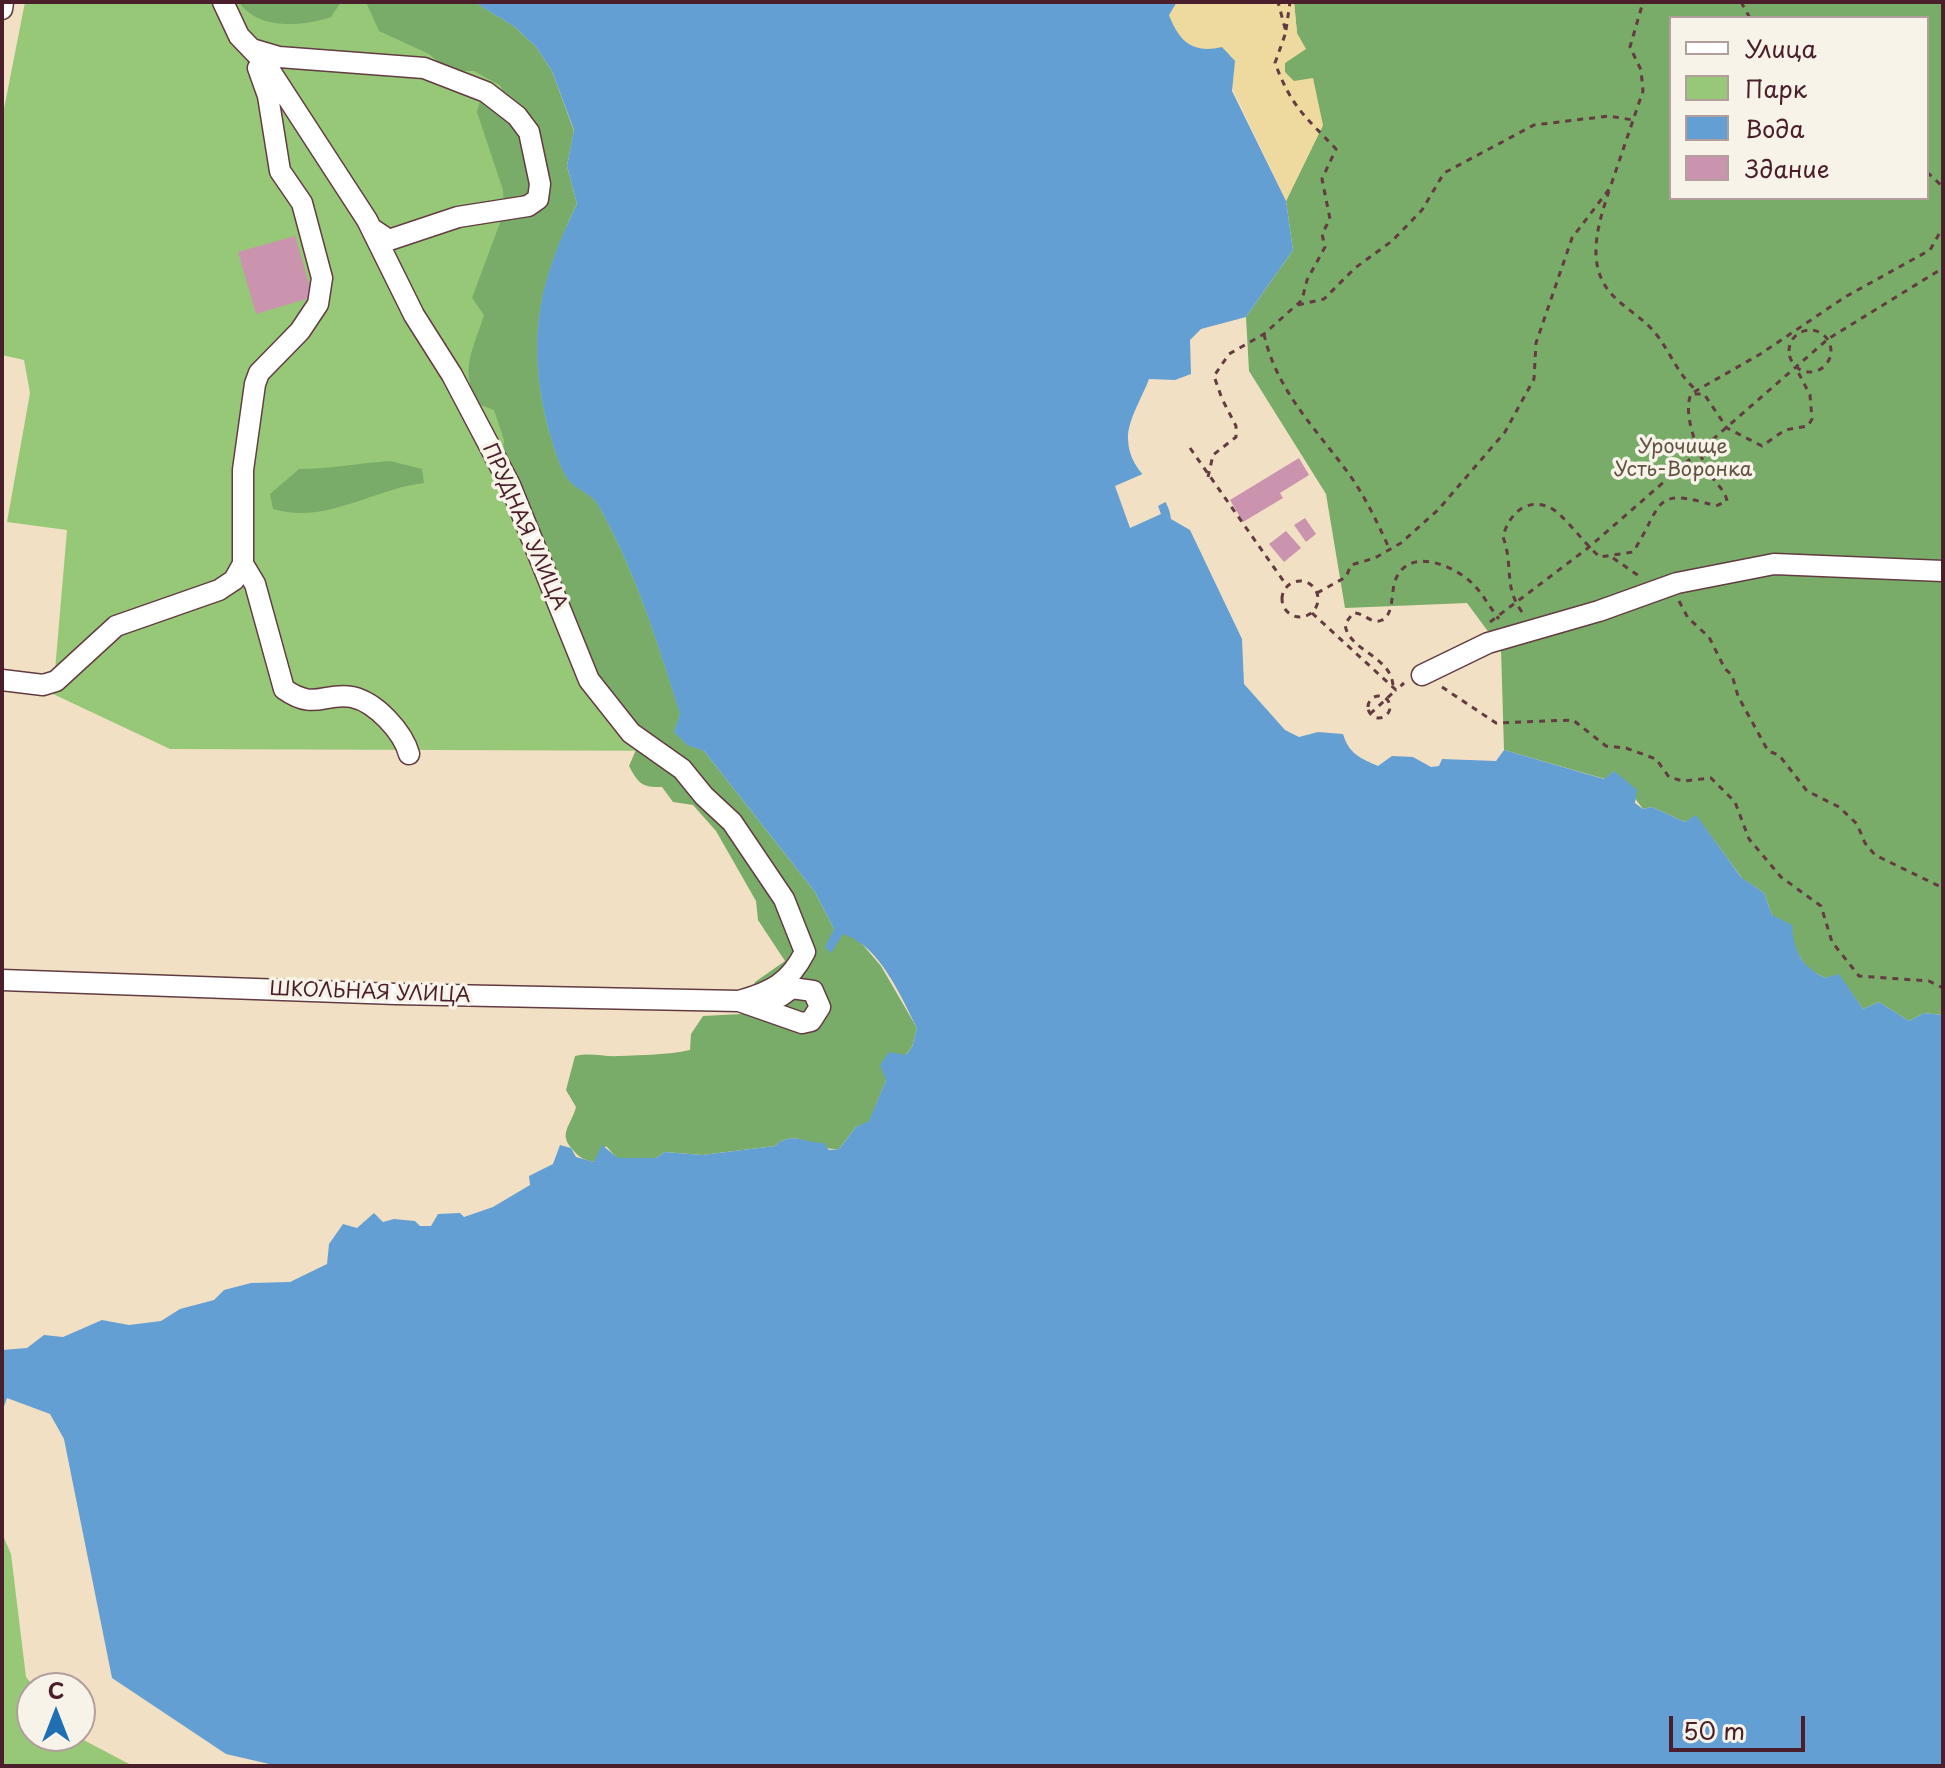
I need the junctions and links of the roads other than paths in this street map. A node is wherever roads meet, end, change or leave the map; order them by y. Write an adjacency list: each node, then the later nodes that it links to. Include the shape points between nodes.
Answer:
1 (3, 2): 3 (street)
2 (223, 2): 4 (street, ПРУДНАЯ УЛИЦА, via 239,36)
3 (2, 9)
4 (252, 49): 5 (street, ПРУДНАЯ УЛИЦА); 5 (street, via 279,57 424,68 486,92 529,132 540,184 538,199 528,206 458,217 389,240); 6 (street, via 268,96 280,171 302,203 322,278 318,304 255,384 243,470)
5 (371, 228): 12 (street, ПРУДНАЯ УЛИЦА, via 510,485 589,680 631,733 682,769 732,822 784,899 805,952 777,989)
6 (243, 564): 9 (street, via 234,580 219,590 116,626 56,681 43,685); 10 (street, via 255,584 284,689 313,701 349,696 362,701 398,731)
7 (1943, 571): 8 (street, via 1774,564 1659,590 1488,643)
8 (1422, 675)
9 (2, 680)
10 (409, 754)
11 (2, 980): 12 (street, ШКОЛЬНАЯ УЛИЦА)
12 (739, 1001)

